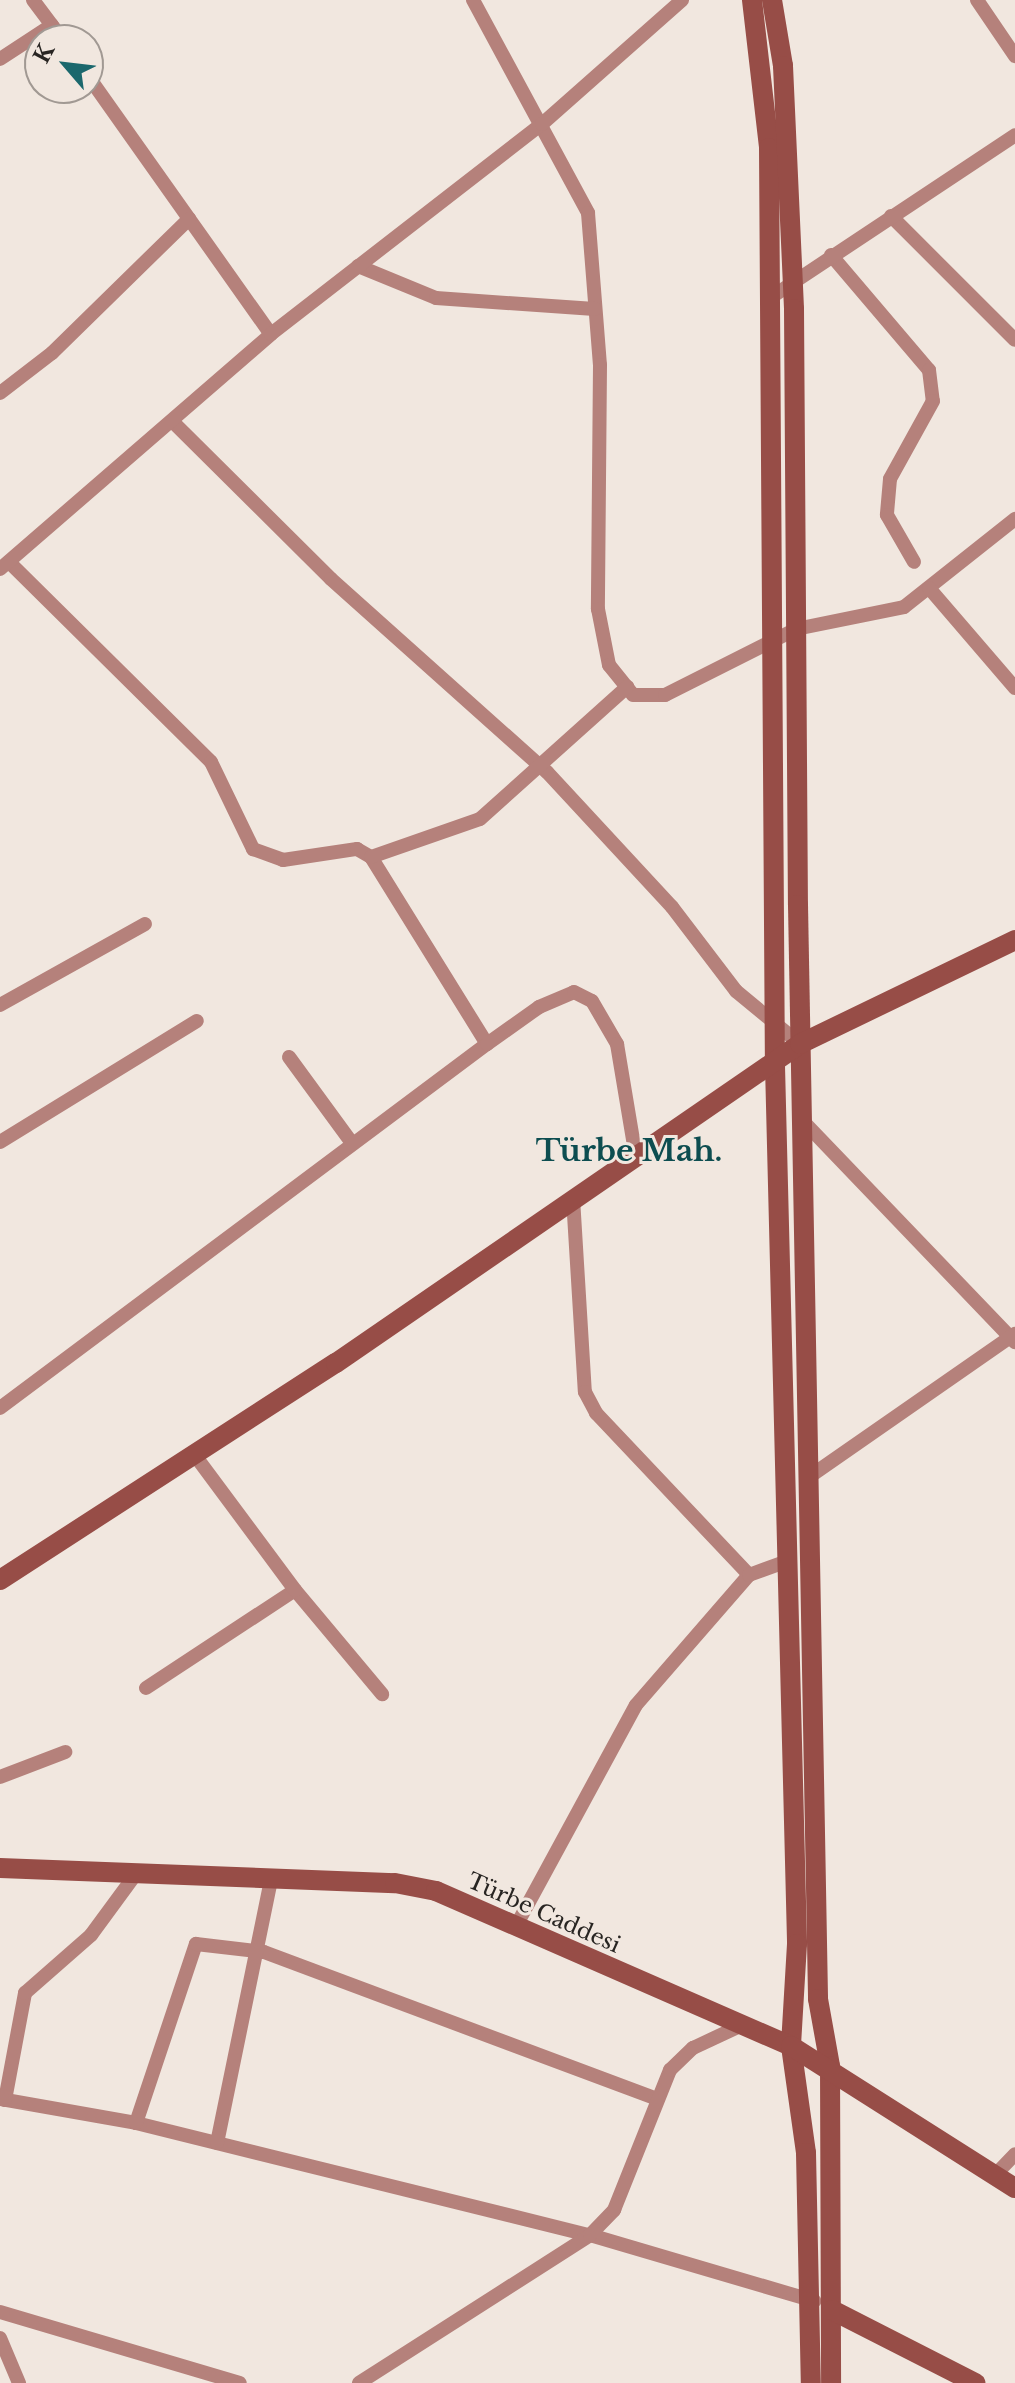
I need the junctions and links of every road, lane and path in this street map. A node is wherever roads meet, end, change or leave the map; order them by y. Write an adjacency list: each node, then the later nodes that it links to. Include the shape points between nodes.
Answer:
1 (33, 0): 7 (street)
2 (473, 0): 12 (street)
3 (682, 0): 12 (street)
4 (752, 0): 19 (main road, via 769,148)
5 (772, 0): 18 (main road, via 783,66)
6 (977, 0): 9 (street)
7 (51, 24)
8 (24, 43): 10 (street)
9 (1015, 56)
10 (0, 59)
11 (104, 99): 15 (street)
12 (542, 124): 17 (street); 20 (street, via 588,213)
13 (1015, 135): 14 (street)
14 (891, 216): 16 (street); 22 (street)
15 (189, 219): 21 (street); 23 (street, via 52,353)
16 (831, 255): 18 (street); 26 (street, via 929,370 933,401 890,479 887,515)
17 (358, 266): 20 (street, via 436,298); 21 (street)
18 (793, 279): 19 (street); 29 (main road)
19 (770, 298): 30 (main road)
20 (595, 309): 31 (street, via 598,609 609,665)
21 (271, 334): 24 (street)
22 (1015, 340)
23 (0, 393)
24 (174, 423): 27 (street); 33 (street, via 331,579)
25 (1015, 519): 28 (street)
26 (914, 562)
27 (4, 566): 34 (street, via 211,762 253,849 283,860 357,849)
28 (929, 588): 29 (street, via 904,607); 32 (street)
29 (796, 629): 30 (street); 41 (main road)
30 (772, 638): 31 (street, via 665,695 633,695); 39 (main road)
31 (627, 687): 33 (street)
32 (1015, 688)
33 (541, 767): 34 (street, via 480,819); 39 (street, via 672,907 736,991)
34 (371, 857): 40 (street)
35 (145, 924): 37 (street)
36 (1015, 940): 41 (main road)
37 (0, 1005)
38 (197, 1021): 45 (street)
39 (775, 1026): 41 (street); 43 (main road)
40 (487, 1044): 46 (street); 47 (street, via 574,992 592,1001 617,1044)
41 (800, 1044): 43 (main road); 44 (main road)
42 (289, 1057): 46 (street)
43 (775, 1066): 47 (main road); 53 (main road)
44 (802, 1120): 49 (street); 52 (main road)
45 (0, 1142)
46 (352, 1143): 50 (street)
47 (636, 1157): 48 (main road)
48 (573, 1198): 51 (main road); 54 (street, via 585,1392 596,1413)
49 (1013, 1338): 52 (street)
50 (0, 1408)
51 (194, 1454): 55 (main road); 56 (street)
52 (809, 1477): 68 (main road, via 818,1999)
53 (784, 1562): 54 (street); 67 (main road, via 797,1944)
54 (749, 1575): 64 (street, via 636,1705)
55 (2, 1576)
56 (295, 1590): 57 (street); 58 (street)
57 (146, 1688)
58 (382, 1694)
59 (65, 1752): 60 (street)
60 (0, 1777)
61 (0, 1868): 62 (main road, Türbe Caddesi)
62 (135, 1875): 63 (main road, Türbe Caddesi); 70 (street, via 91,1935 25,1993)
63 (271, 1880): 64 (main road, Türbe Caddesi, via 416,1886); 65 (street)
64 (516, 1926): 66 (main road, Türbe Caddesi)
65 (255, 1950): 69 (street); 71 (street, via 196,1944); 72 (street)
66 (742, 2025): 67 (main road, Türbe Caddesi); 69 (street, via 693,2048)
67 (791, 2046): 68 (main road, Türbe Caddesi); 77 (main road, via 806,2153)
68 (830, 2066): 74 (main road, Türbe Caddesi); 78 (main road)
69 (655, 2098): 76 (street, via 614,2210)
70 (2, 2100): 71 (street)
71 (136, 2123): 72 (street)
72 (217, 2143): 76 (street)
73 (1015, 2154): 74 (street)
74 (995, 2175): 75 (main road, Türbe Caddesi)
75 (1015, 2188)
76 (590, 2235): 77 (street); 83 (street)
77 (812, 2301): 78 (street); 84 (main road)
78 (832, 2310): 85 (main road); 86 (main road)
79 (0, 2312): 82 (street)
80 (0, 2338): 81 (street)
81 (19, 2383)
82 (240, 2383)
83 (359, 2383)
84 (811, 2383)
85 (831, 2383)
86 (975, 2383)

